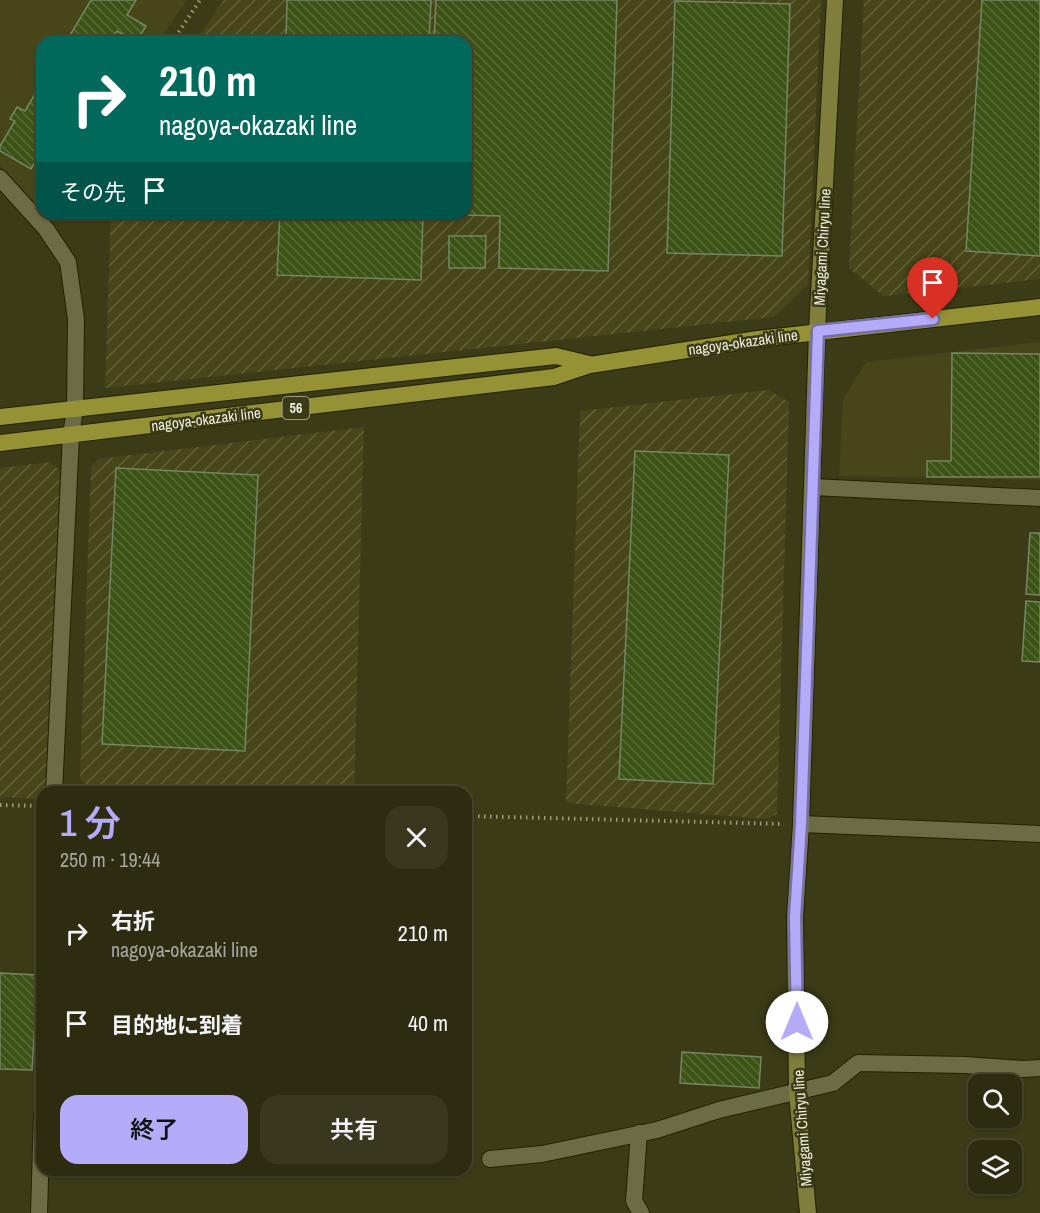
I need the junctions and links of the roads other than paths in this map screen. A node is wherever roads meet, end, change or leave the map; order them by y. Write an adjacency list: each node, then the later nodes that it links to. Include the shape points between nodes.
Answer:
1 (835, 0): 6 (main road, Miyagami Chiryu line)
2 (0, 178): 3 (street)
3 (36, 218)
4 (37, 219): 8 (street, via 68,262 76,319)
5 (1040, 307): 6 (main road, nagoya-okazaki line / 56)
6 (818, 331): 7 (main road, nagoya-okazaki line / 56); 12 (main road, Miyagami Chiryu line)
7 (590, 365): 8 (main road, nagoya-okazaki line / 56, via 556,356); 10 (main road, nagoya-okazaki line / 56, via 554,377)
8 (75, 409): 9 (main road, nagoya-okazaki line / 56); 10 (street)
9 (0, 417)
10 (71, 435): 11 (main road, nagoya-okazaki line / 56); 14 (street)
11 (0, 443)
12 (812, 487): 13 (street); 15 (main road, Miyagami Chiryu line)
13 (1040, 498)
14 (54, 786)
15 (801, 824): 16 (street); 18 (main road, Miyagami Chiryu line, via 795,917)
16 (1040, 834)
17 (1040, 1068): 18 (street, via 858,1063 833,1083)
18 (797, 1093): 19 (street); 24 (main road, Miyagami Chiryu line)
19 (639, 1133): 20 (street, via 542,1154); 23 (street, via 634,1201)
20 (490, 1159)
21 (40, 1176): 22 (street)
22 (39, 1213)
23 (641, 1213)
24 (808, 1213)

